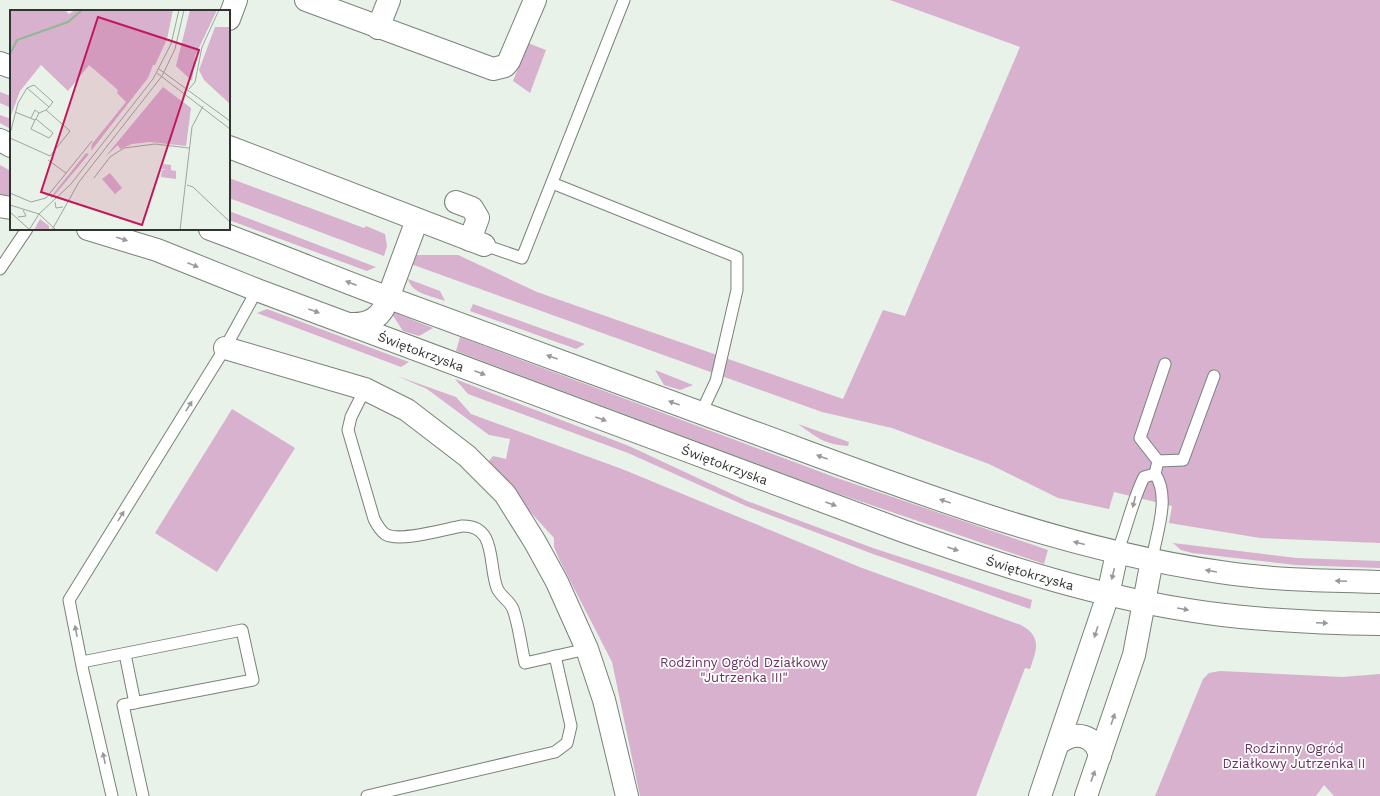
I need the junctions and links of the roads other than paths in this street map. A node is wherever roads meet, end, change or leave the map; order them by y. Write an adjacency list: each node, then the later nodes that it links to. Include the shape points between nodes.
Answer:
1 (236, 0): 6 (main road)
2 (389, 0): 7 (main road)
3 (535, 0): 7 (main road, via 509,61 499,68 486,67)
4 (624, 0): 13 (lane)
5 (312, 1): 7 (main road)
6 (230, 16)
7 (378, 28)
8 (0, 63): 9 (main road)
9 (10, 67)
10 (0, 140): 11 (main road)
11 (10, 145)
12 (230, 147): 17 (main road)
13 (552, 183): 21 (lane, via 522,258); 30 (lane, via 737,258 737,290 716,381)
14 (456, 202): 21 (main road, via 472,208 478,218)
15 (0, 206): 16 (main road)
16 (10, 208)
17 (417, 220): 21 (main road); 24 (main road)
18 (26, 230): 22 (lane)
19 (91, 230): 23 (main road, Świętokrzyska, one-way to 23, via 157,250)
20 (213, 230): 24 (main road, one-way to 20)
21 (477, 242)
22 (0, 269)
23 (256, 290): 25 (main road, Świętokrzyska, one-way to 25); 26 (lane)
24 (388, 298): 25 (main road, via 379,316 360,325); 30 (main road, one-way to 24)
25 (350, 324): 36 (main road, Świętokrzyska, one-way to 36, via 910,534 1041,577)
26 (225, 348): 29 (main road); 42 (lane, one-way to 26, via 70,600)
27 (1165, 364): 31 (lane, via 1140,438)
28 (1214, 376): 31 (lane, via 1183,460)
29 (364, 390): 39 (main road, via 407,410 436,431 467,456 505,494 557,582); 41 (lane, via 351,417 348,430 374,519 379,528 386,535 398,538 462,526 472,526 482,531 487,541 497,588 513,608 525,663)
30 (701, 413): 33 (main road, one-way to 30, via 982,514)
31 (1158, 460): 32 (lane)
32 (1155, 474): 33 (lane, one-way to 33, via 1144,477 1134,497 1129,524); 34 (lane, via 1162,484 1163,505)
33 (1117, 553): 34 (main road); 36 (main road, one-way to 36)
34 (1152, 560): 35 (main road, one-way to 34, via 1222,573); 37 (main road)
35 (1380, 582)
36 (1108, 595): 37 (main road, Świętokrzyska); 44 (main road, one-way to 44)
37 (1145, 602): 38 (main road, Świętokrzyska, one-way to 38, via 1208,613 1283,621); 45 (main road, one-way to 37, via 1134,655)
38 (1380, 624)
39 (587, 649): 41 (lane); 49 (main road, via 604,700)
40 (125, 654): 42 (lane); 43 (lane); 43 (lane, via 242,630 253,680)
41 (555, 656): 48 (lane, via 571,726 567,743 554,752)
42 (82, 662): 46 (lane, one-way to 42)
43 (135, 703): 47 (lane, via 123,705)
44 (1059, 743): 45 (main road, via 1072,735 1080,735 1094,742); 50 (main road)
45 (1100, 756): 51 (main road, one-way to 45)
46 (112, 796)
47 (143, 796)
48 (367, 796)
49 (627, 796)
50 (1040, 796)
51 (1086, 796)

